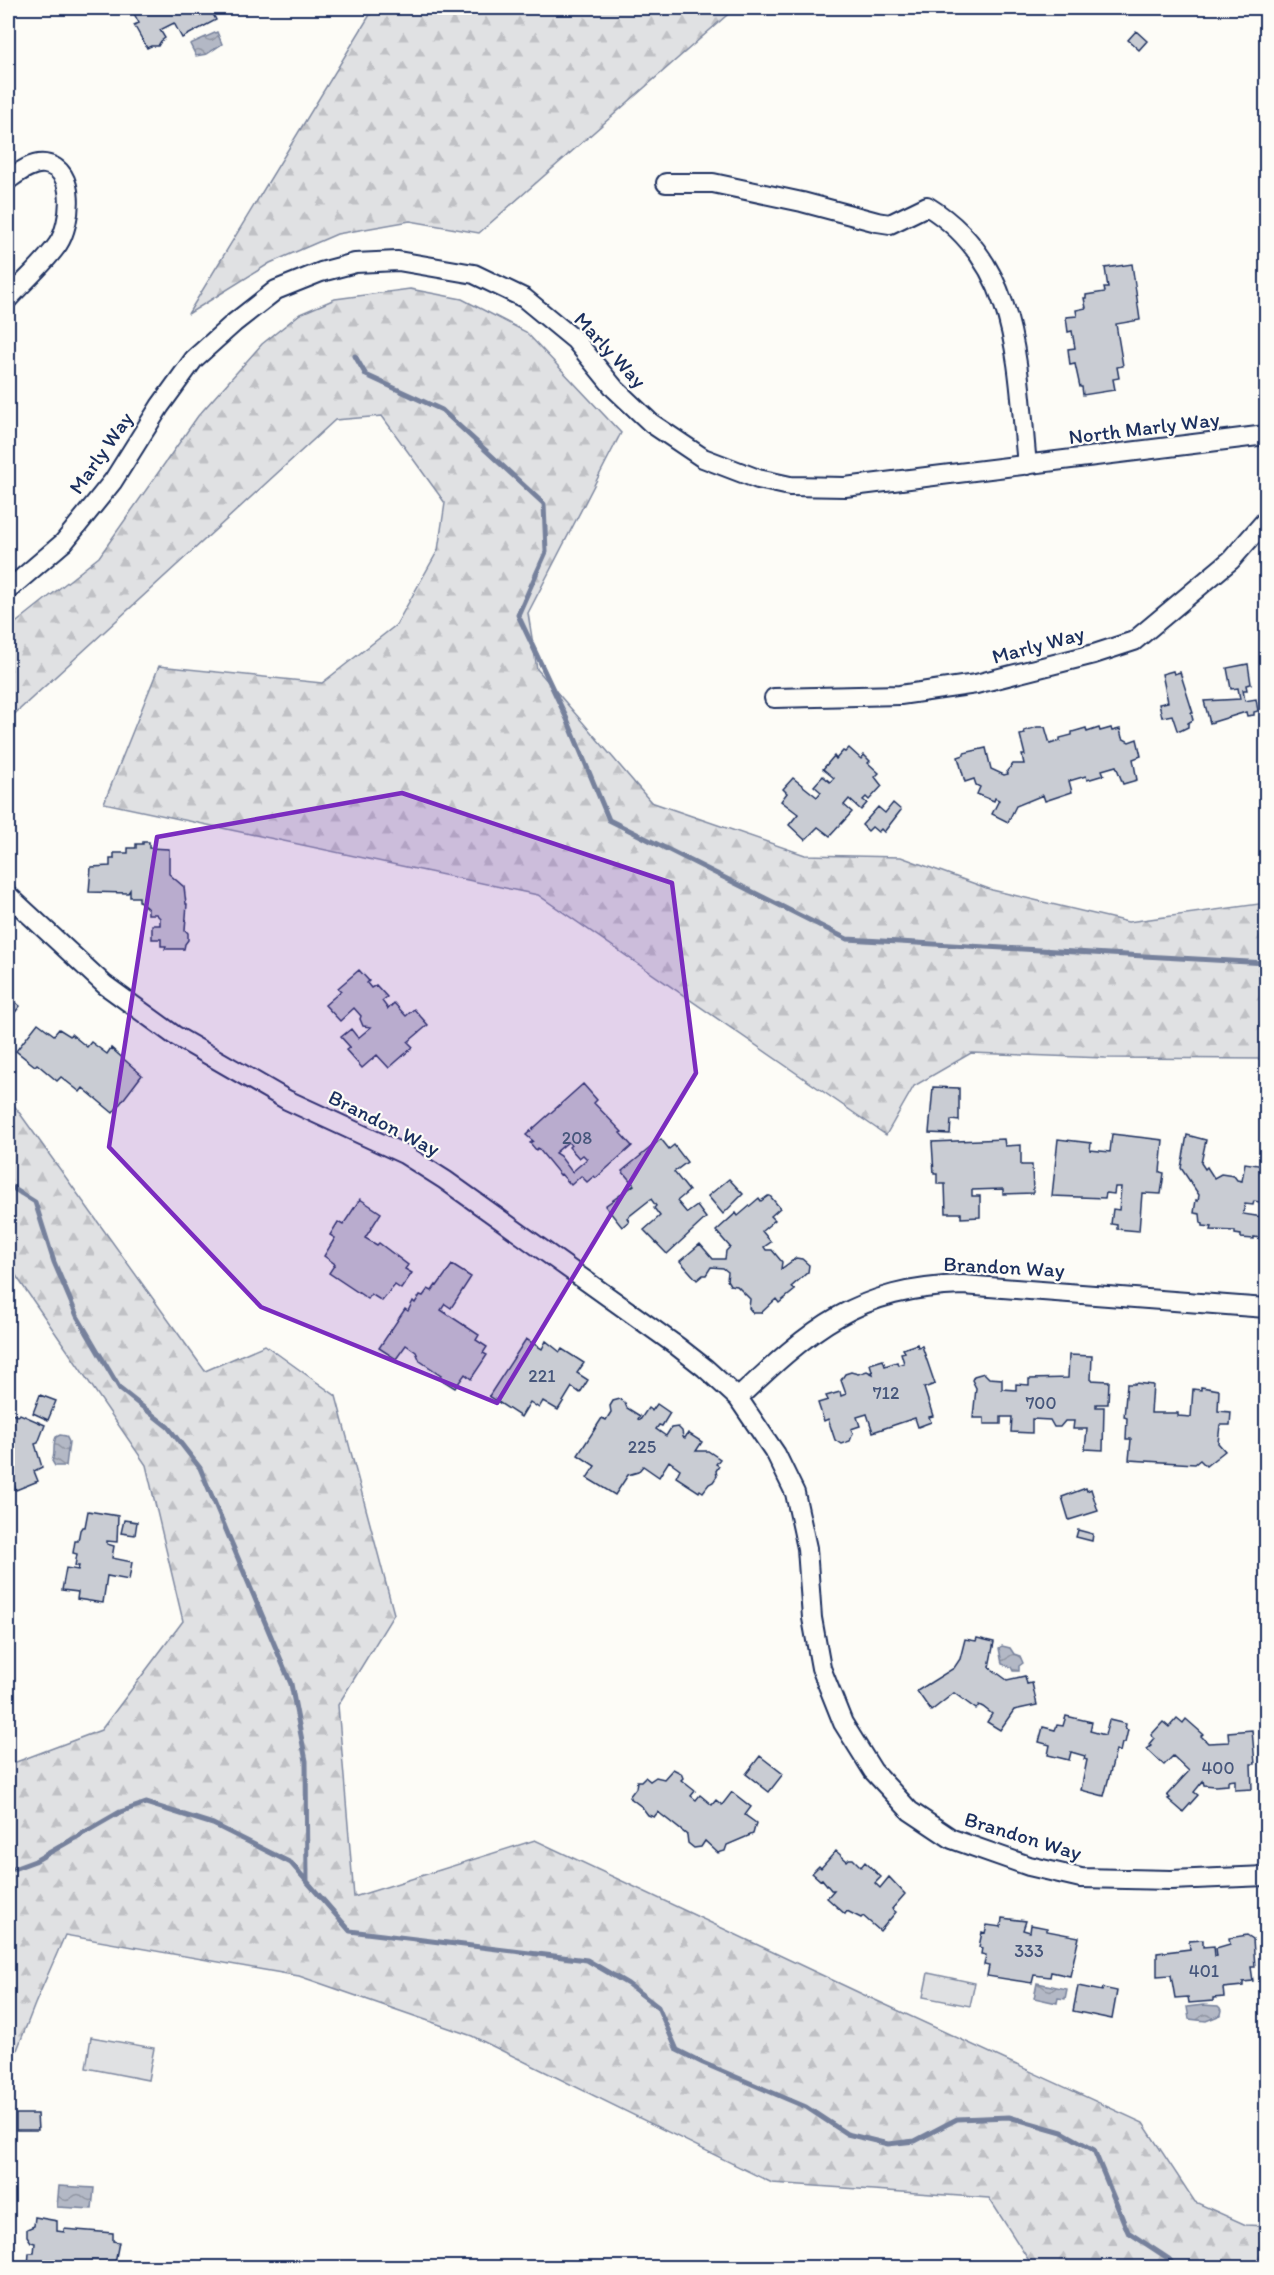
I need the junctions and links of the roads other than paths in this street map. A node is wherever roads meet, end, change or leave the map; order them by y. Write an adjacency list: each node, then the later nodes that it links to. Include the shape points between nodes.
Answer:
1 (8, 180): 3 (street, via 28,167 45,164 54,168 69,188 69,214 59,243)
2 (666, 183): 5 (street, via 712,183 890,224 927,206 944,217 962,233 989,270 1009,316)
3 (8, 299)
4 (1266, 435): 5 (street, North Marly Way)
5 (1027, 465): 7 (street, Marly Way, via 845,487 807,488 758,479 703,458 651,423 615,389 575,340 524,298 474,274 448,268 398,261 355,263 276,290 194,358 113,481 64,542)
6 (1266, 520): 8 (street, Marly Way, via 1231,561 1134,640 976,684 900,694)
7 (8, 590)
8 (774, 698)
9 (8, 895): 11 (street, Brandon Way, via 105,985 174,1035 287,1100 404,1154 445,1180 677,1346)
10 (1266, 1308): 11 (street, Brandon Way, via 963,1285 931,1286 886,1295 839,1315 806,1336)
11 (738, 1398): 12 (street, Brandon Way, via 776,1454 795,1493 804,1529 821,1668 843,1723 873,1771 910,1811 967,1845 1081,1878)
12 (1266, 1876)

